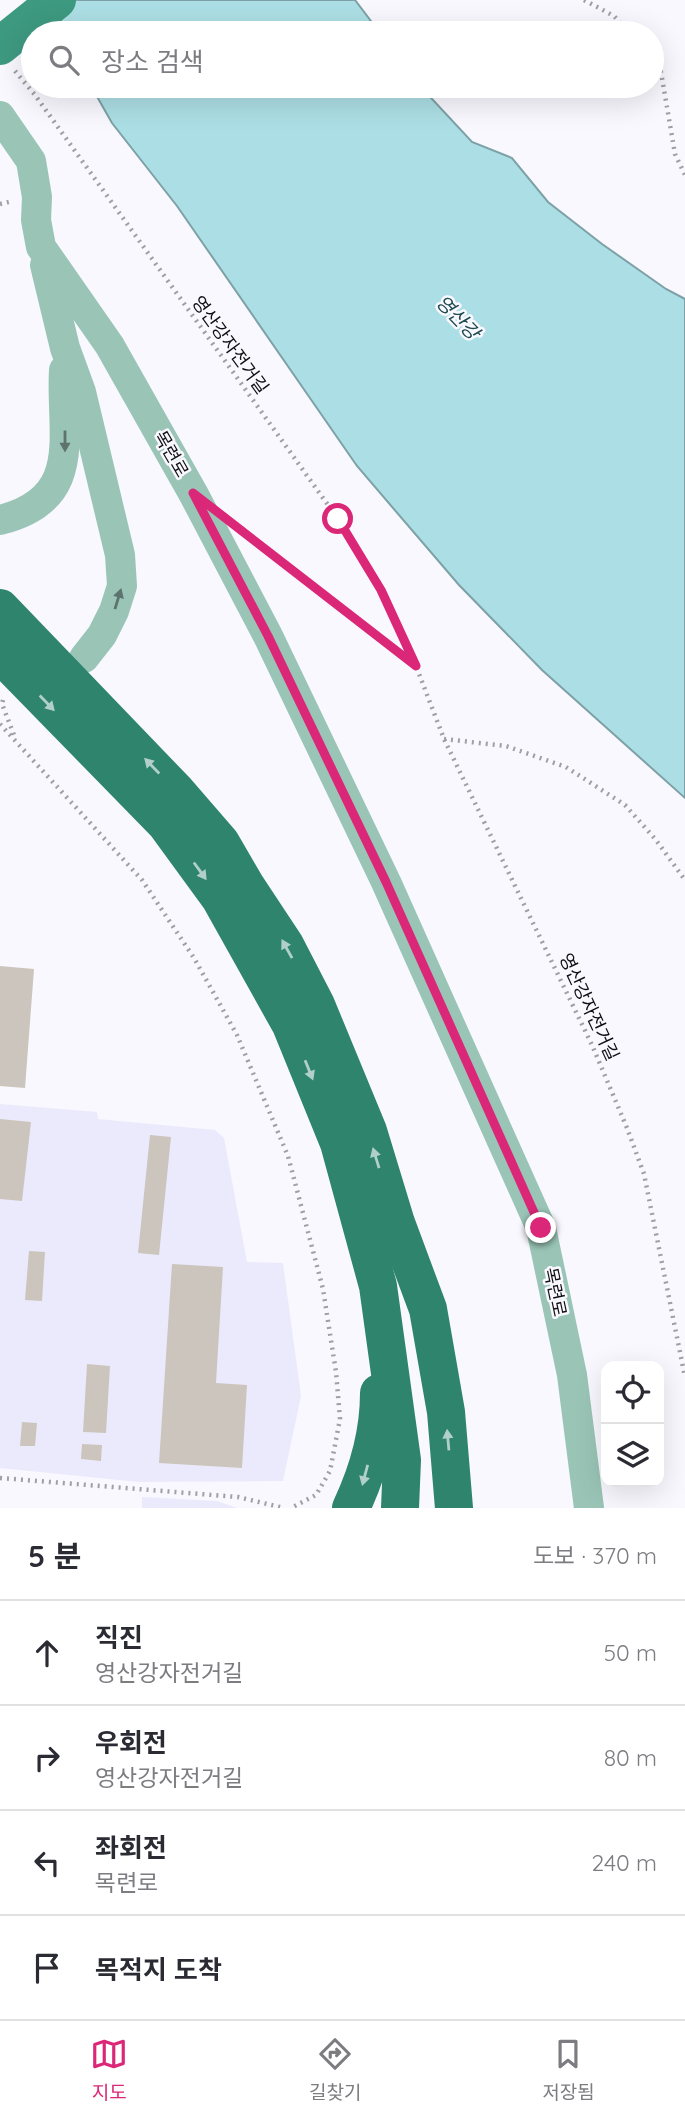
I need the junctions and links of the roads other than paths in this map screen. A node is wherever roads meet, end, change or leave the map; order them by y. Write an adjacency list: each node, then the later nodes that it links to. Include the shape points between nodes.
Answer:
1 (57, 0): 2 (main road)
2 (37, 21)
3 (21, 37): 4 (main road)
4 (4, 55)
5 (0, 116): 6 (street, 목련로, via 31,161)
6 (41, 247): 7 (street); 18 (street, 목련로, via 110,346 268,636 386,882 541,1228 572,1375)
7 (65, 348): 8 (street, one-way to 8, via 65,459 46,496 31,508); 10 (street, one-way to 7, via 102,635 122,586 120,555 100,469)
8 (0, 520)
9 (0, 608): 12 (highway, one-way to 9, via 368,1131 316,1005 285,945 221,843)
10 (83, 657)
11 (2, 671): 13 (highway, one-way to 13, via 139,794 220,898 291,1025 339,1143)
12 (396, 1223): 16 (highway, via 418,1400); 17 (highway, one-way to 12, via 446,1412 428,1309)
13 (378, 1286): 14 (highway, one-way to 14, via 379,1419); 15 (highway, via 402,1460)
14 (351, 1508)
15 (400, 1508)
16 (420, 1508)
17 (454, 1508)
18 (589, 1508)

